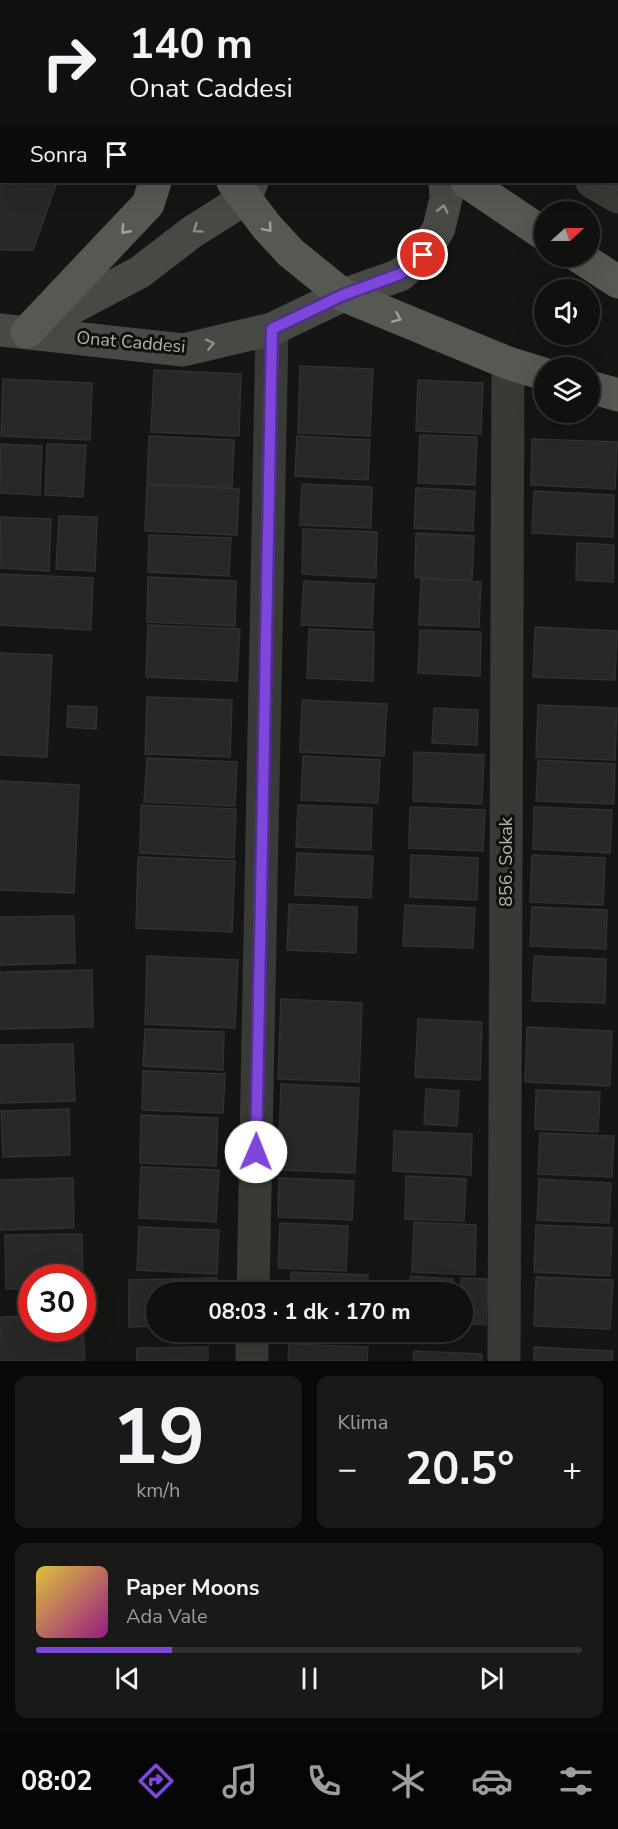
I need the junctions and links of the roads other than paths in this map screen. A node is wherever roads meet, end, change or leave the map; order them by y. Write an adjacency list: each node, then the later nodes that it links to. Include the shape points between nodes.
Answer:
1 (155, 183): 12 (main road, one-way to 12, via 148,204)
2 (445, 183): 10 (main road, Onat Caddesi, one-way to 2, via 400,274 423,255 439,228)
3 (468, 183): 7 (main road)
4 (594, 183): 6 (street)
5 (244, 187): 10 (main road, one-way to 10, via 267,227 291,253); 12 (main road, Onat Caddesi, one-way to 12, via 140,272)
6 (618, 197)
7 (534, 227)
8 (595, 267): 9 (main road)
9 (618, 282)
10 (343, 295): 11 (main road, Onat Caddesi); 13 (main road, one-way to 13)
11 (272, 329): 12 (main road, Onat Caddesi, one-way to 11, via 183,350); 17 (street)
12 (14, 331)
13 (508, 363): 14 (main road); 20 (street, 856. Sokak)
14 (534, 371)
15 (600, 390): 16 (main road)
16 (618, 395)
17 (253, 1282)
18 (252, 1342): 19 (street)
19 (252, 1361)
20 (504, 1361)

